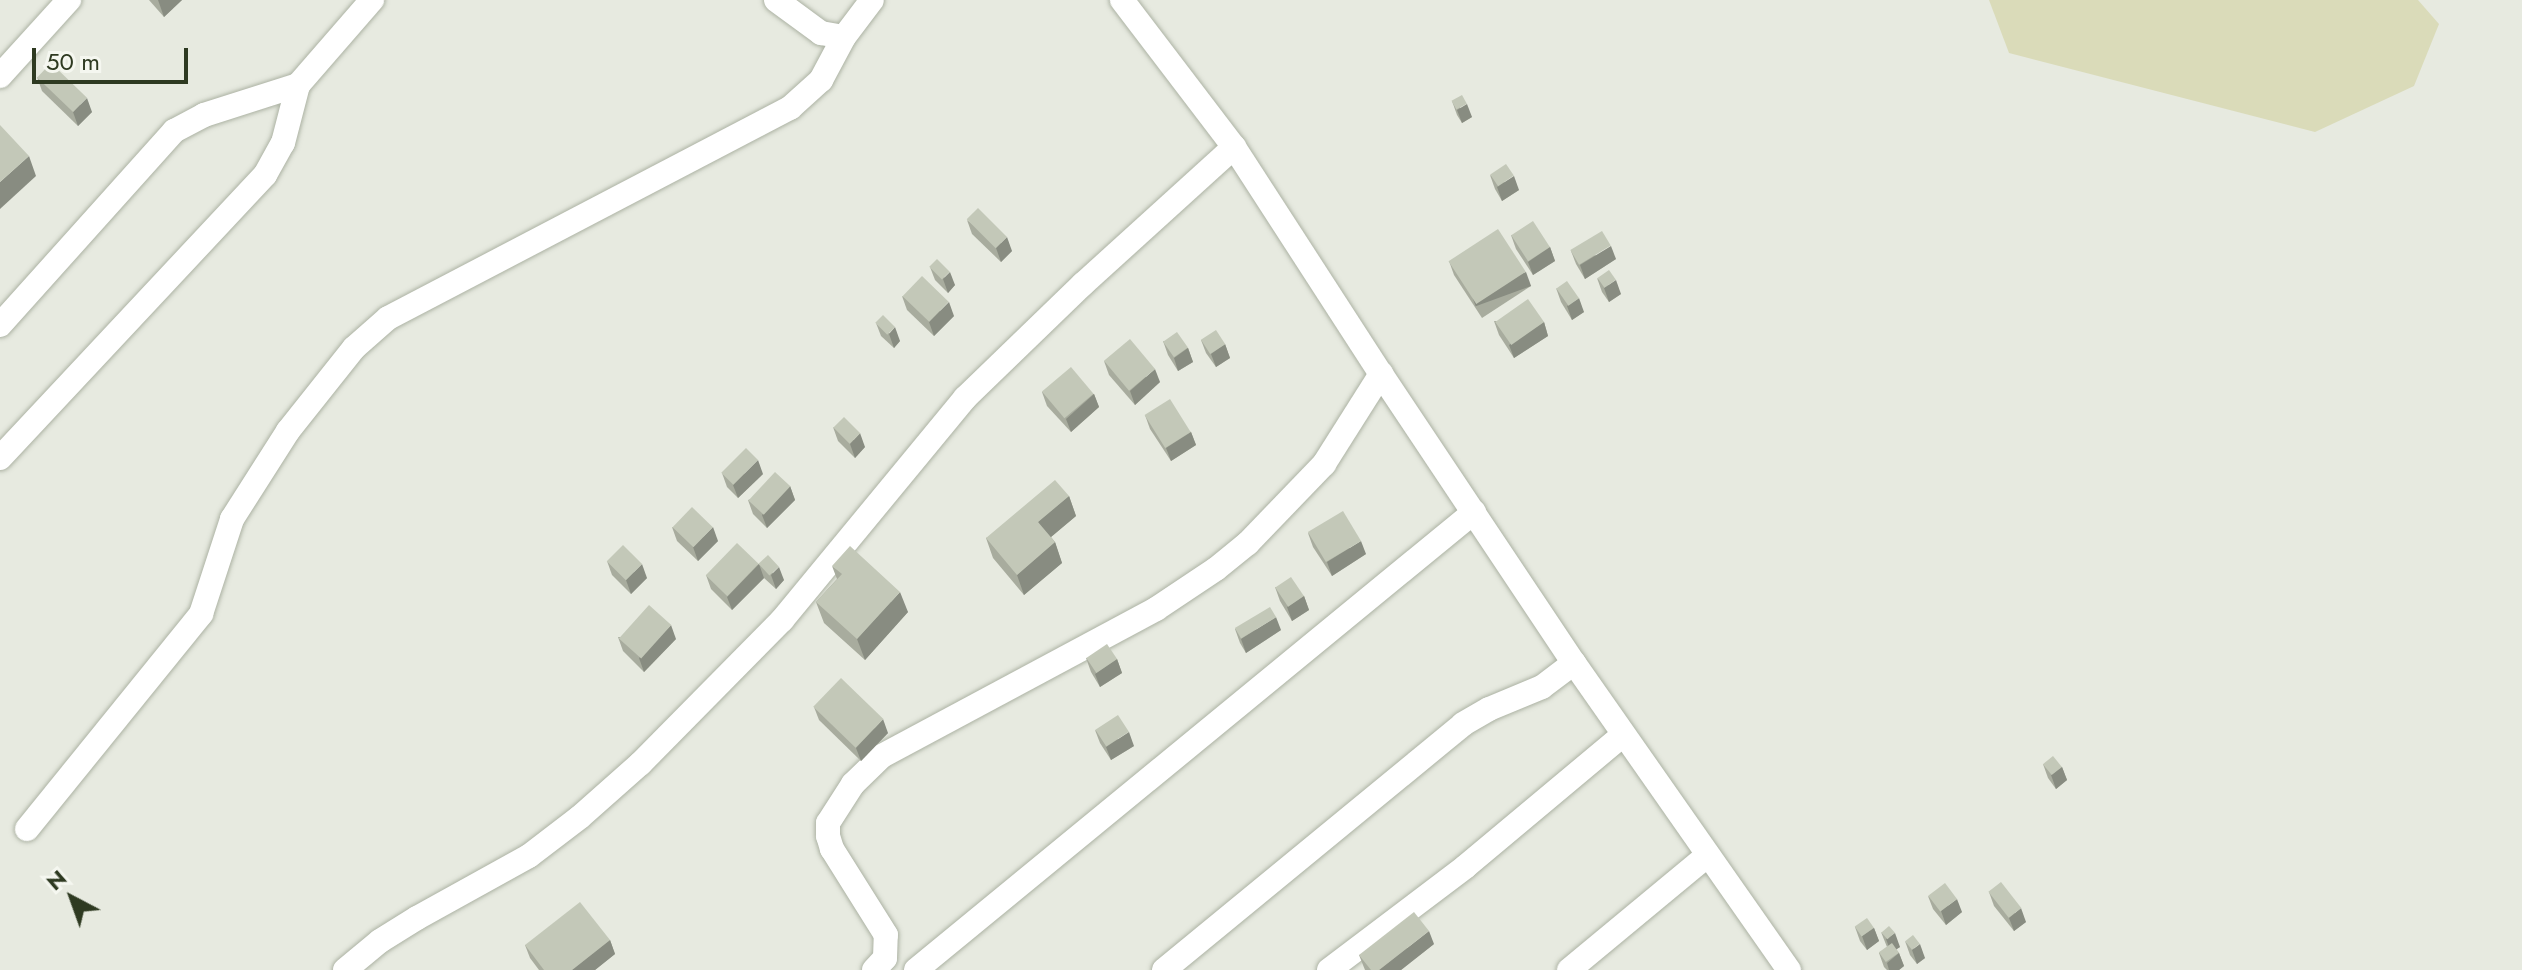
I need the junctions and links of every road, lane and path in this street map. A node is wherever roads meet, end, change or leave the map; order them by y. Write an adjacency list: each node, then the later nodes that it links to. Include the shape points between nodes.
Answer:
1 (69, 0): 7 (street)
2 (372, 0): 8 (street)
3 (776, 0): 6 (street, via 821,33)
4 (872, 0): 6 (street)
5 (1122, 0): 9 (street)
6 (844, 37): 16 (street, via 821,80 790,108 388,318 354,348 288,431 232,519 201,614)
7 (0, 76)
8 (298, 85): 10 (street, via 204,115 174,131); 12 (street, via 283,143 265,175)
9 (1234, 147): 11 (street); 18 (street, via 965,398 782,620 641,763 529,856 417,918)
10 (0, 325)
11 (1381, 374): 13 (street); 19 (street, via 1324,464 1216,569 1156,609 882,756 853,784 828,823 828,836 886,935 885,958)
12 (0, 458)
13 (1474, 512): 14 (street); 20 (street)
14 (1574, 663): 15 (street); 21 (street, via 1542,687 1463,724)
15 (1623, 735): 17 (street); 22 (street, via 1465,867)
16 (27, 829)
17 (1708, 855): 23 (street); 24 (street)
18 (345, 970)
19 (874, 970)
20 (916, 970)
21 (1164, 970)
22 (1329, 970)
23 (1569, 970)
24 (1789, 970)

